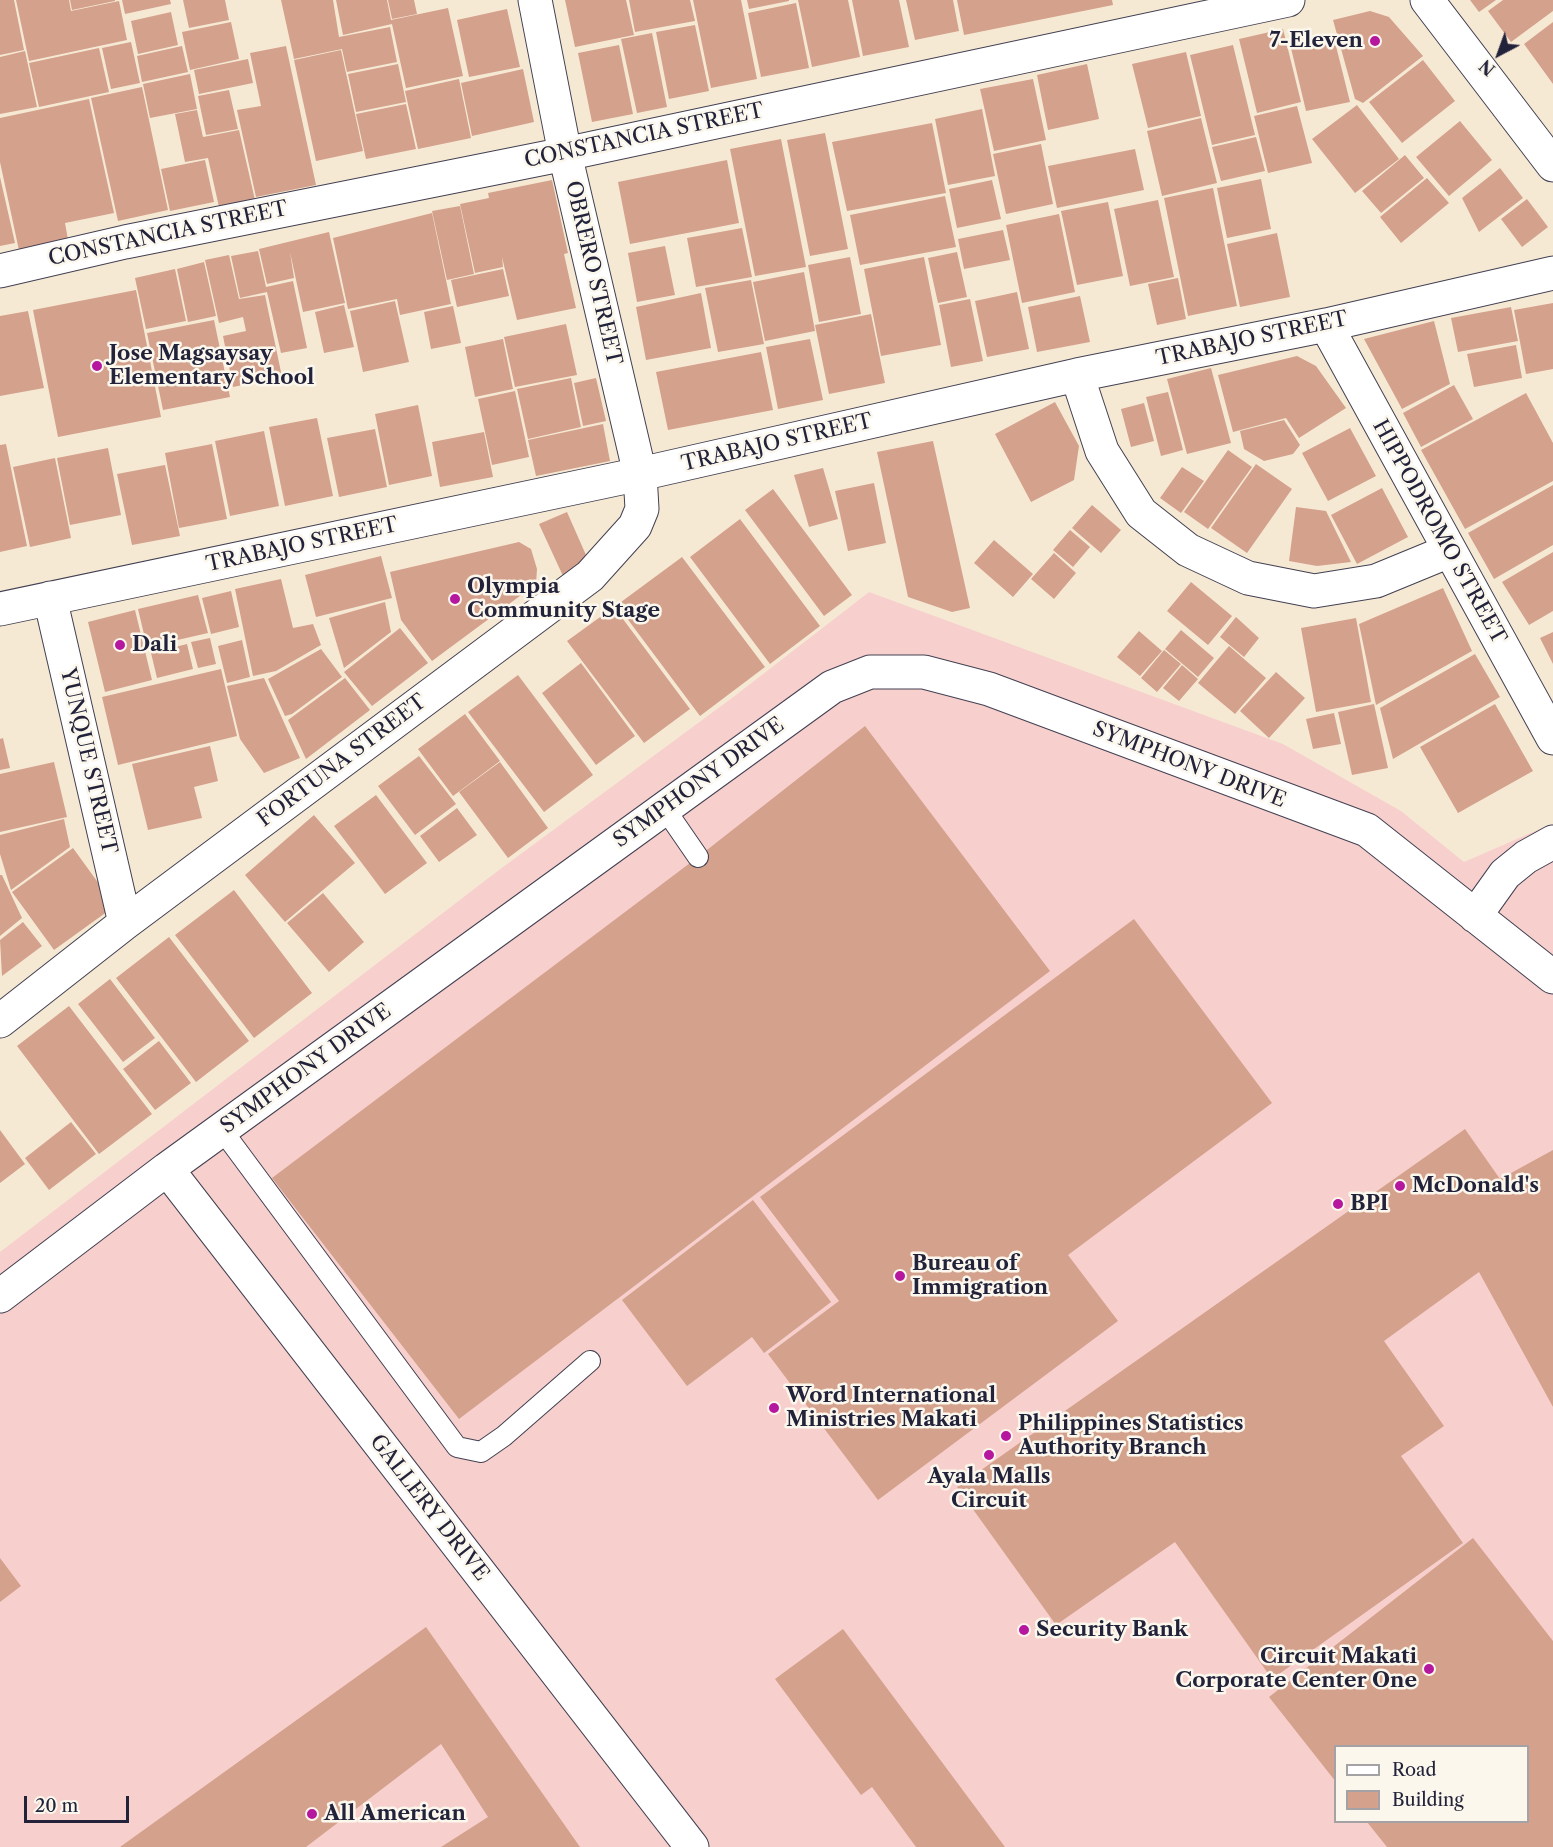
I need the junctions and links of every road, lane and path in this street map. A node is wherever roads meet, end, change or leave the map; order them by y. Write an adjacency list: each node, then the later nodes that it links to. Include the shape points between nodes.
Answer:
1 (535, 0): 4 (street, OBRERO STREET)
2 (1288, 0): 4 (street, CONSTANCIA STREET)
3 (1427, 0): 5 (street)
4 (565, 154): 6 (street, CONSTANCIA STREET, via 124,242); 10 (street, OBRERO STREET)
5 (1553, 165)
6 (0, 271)
7 (1553, 273): 8 (street, TRABAJO STREET)
8 (1326, 325): 9 (street, TRABAJO STREET); 11 (street, HIPPODROMO STREET)
9 (1077, 375): 10 (street, TRABAJO STREET); 11 (street, via 1102,451 1141,513 1188,550 1248,578 1314,591 1376,581)
10 (640, 474): 12 (street, TRABAJO STREET); 19 (street, FORTUNA STREET, via 642,509 635,526 590,576)
11 (1449, 551): 14 (street, HIPPODROMO STREET)
12 (50, 598): 13 (street, TRABAJO STREET); 19 (street, YUNQUE STREET)
13 (0, 609)
14 (1553, 738)
15 (665, 809): 17 (lane); 18 (street, SYMPHONY DRIVE, via 832,687 870,672 924,672 989,689 1367,830); 22 (street, SYMPHONY DRIVE)
16 (1553, 842): 18 (street, via 1505,874)
17 (698, 857)
18 (1474, 916): 20 (street, SYMPHONY DRIVE)
19 (125, 923): 21 (street, FORTUNA STREET)
20 (1553, 977)
21 (0, 1021)
22 (222, 1130): 23 (street, SYMPHONY DRIVE); 25 (lane, via 457,1447 481,1452)
23 (167, 1169): 24 (street, SYMPHONY DRIVE); 26 (street, GALLERY DRIVE)
24 (0, 1296)
25 (590, 1360)
26 (692, 1847)

